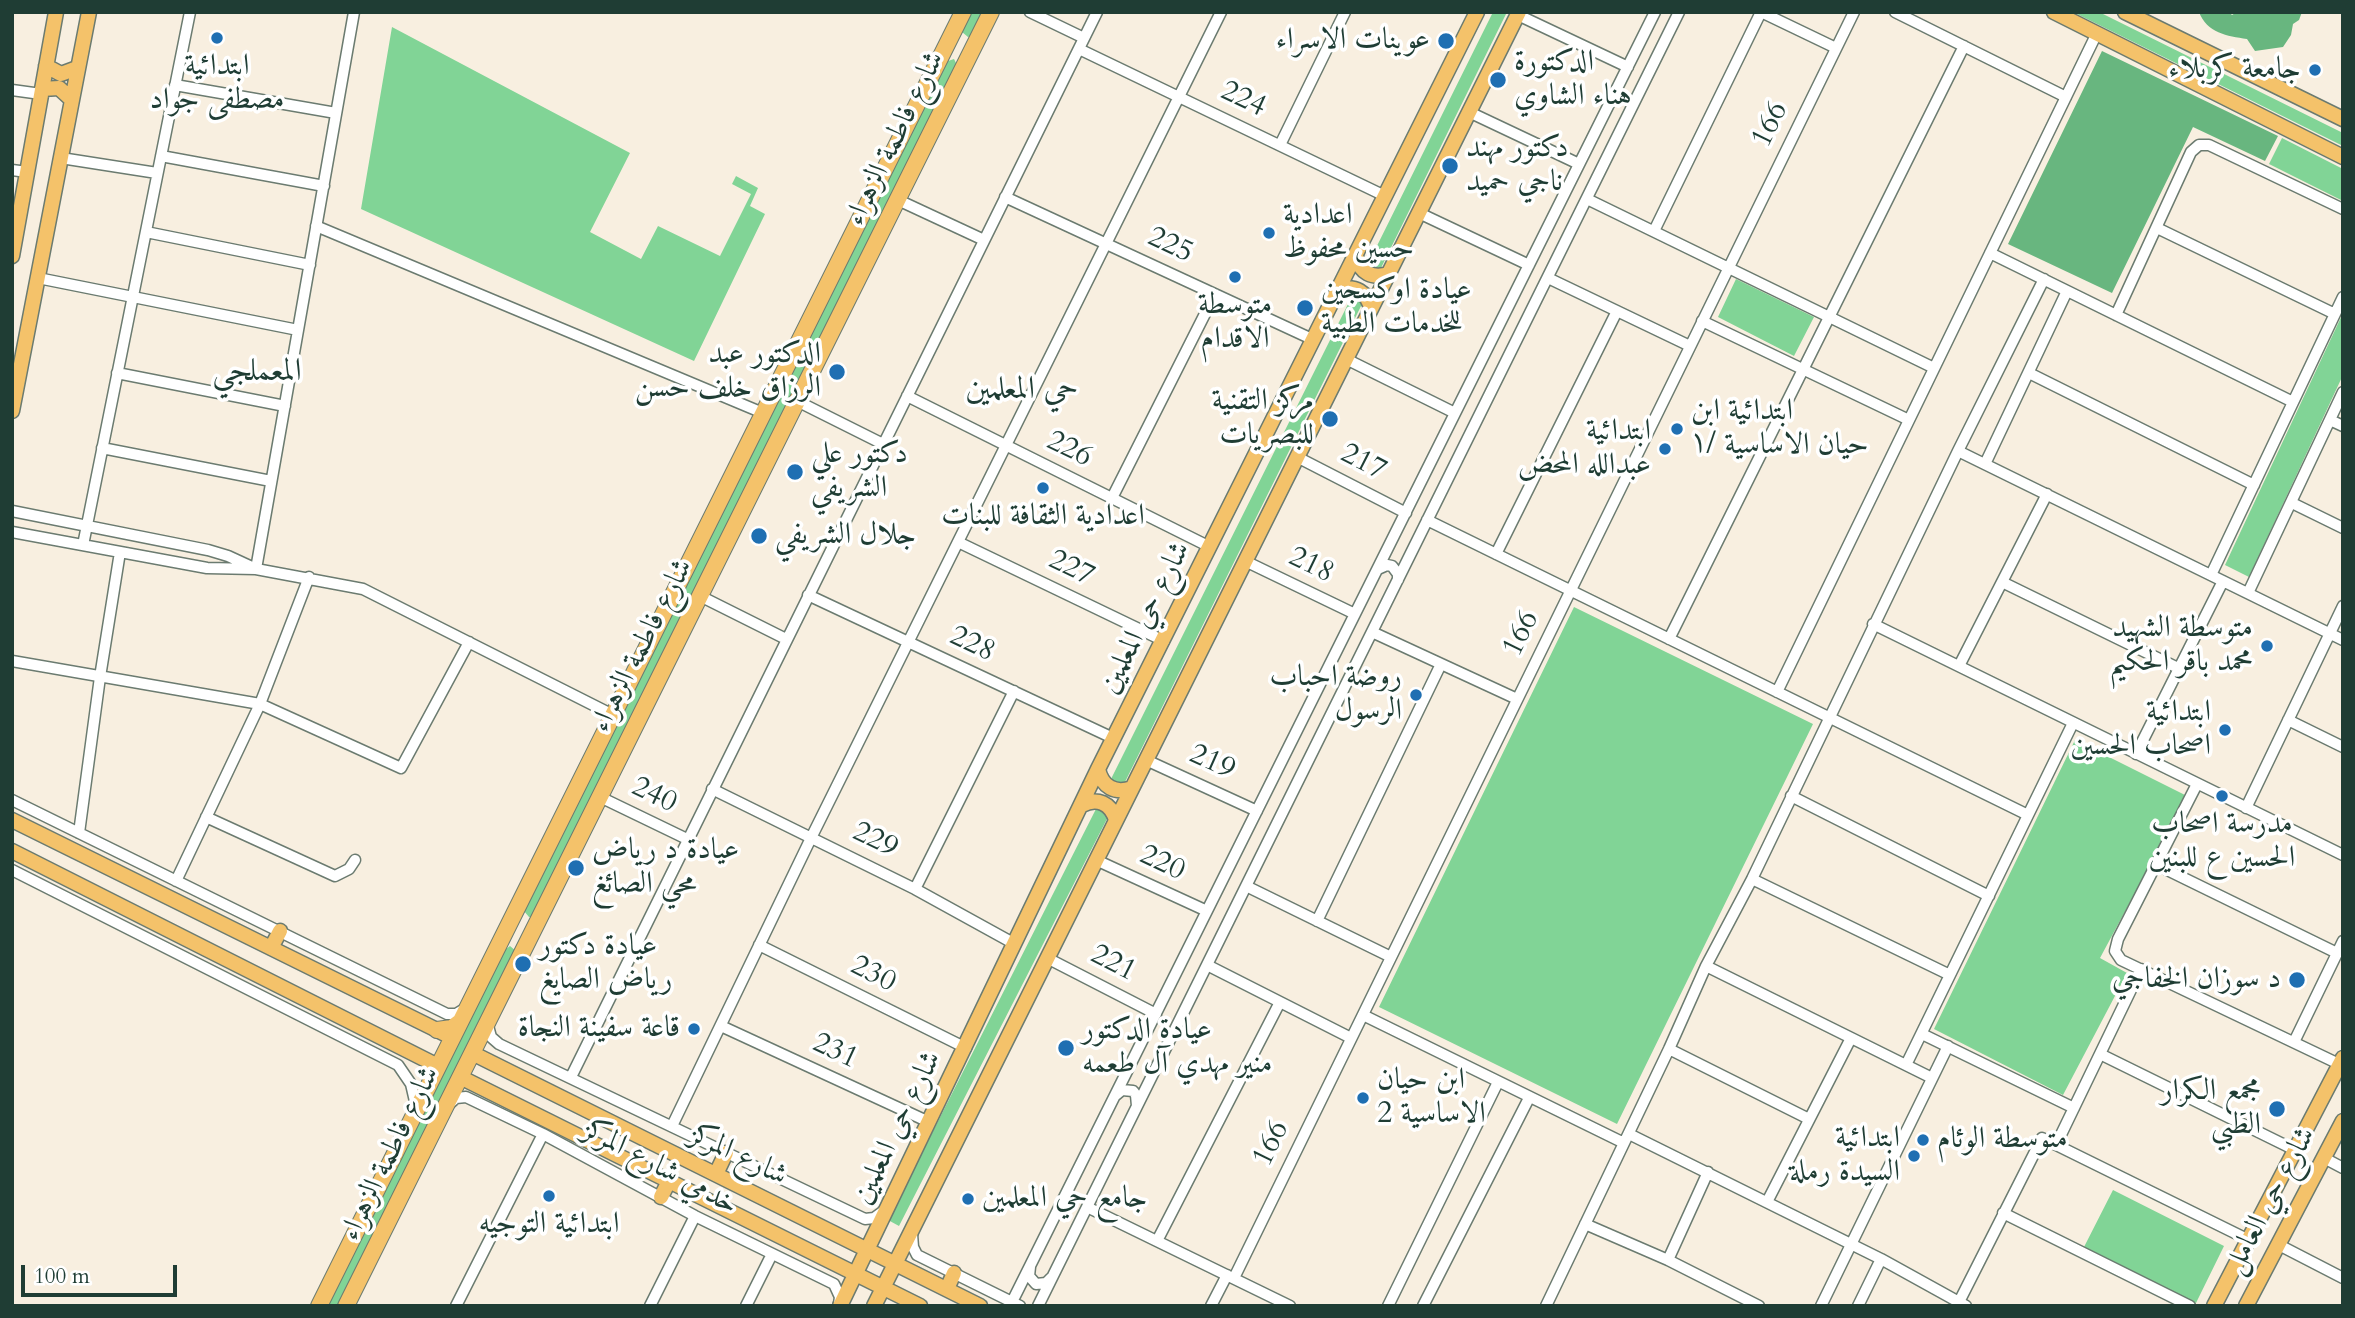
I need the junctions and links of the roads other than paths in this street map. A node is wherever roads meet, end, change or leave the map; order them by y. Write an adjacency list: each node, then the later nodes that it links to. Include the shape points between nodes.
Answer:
1 (56, 12): 27 (main road)
2 (89, 12): 29 (main road)
3 (190, 12): 31 (street)
4 (354, 12): 38 (street)
5 (991, 12): 21 (highway, شارع فاطمة الزهراء)
6 (1030, 12): 22 (street)
7 (1097, 12): 22 (street)
8 (1221, 12): 35 (street)
9 (1345, 12): 40 (street)
10 (1477, 12): 48 (main road, شارع حي المعلمين)
11 (1655, 12): 28 (street)
12 (1679, 12): 50 (street)
13 (1761, 12): 24 (street); 59 (street)
14 (1854, 12): 24 (street, 166)
15 (1895, 12): 23 (street)
16 (2054, 12): 20 (main road)
17 (2125, 12): 39 (main road)
18 (1518, 13): 28 (street); 37 (main road, شارع حي المعلمين)
19 (959, 20): 21 (highway, via 964,37); 26 (highway, شارع فاطمة الزهراء)
20 (2097, 33): 34 (street); 42 (main road)
21 (978, 38): 30 (highway, شارع فاطمة الزهراء)
22 (1084, 38): 25 (street)
23 (1964, 47): 34 (street); 84 (street)
24 (1836, 48): 70 (street, 166)
25 (1079, 49): 35 (street, 224); 49 (street)
26 (941, 56): 30 (highway, via 955,57); 100 (highway, شارع فاطمة الزهراء)
27 (46, 66): 29 (main road, via 61,74); 33 (main road)
28 (1628, 67): 44 (street)
29 (77, 68): 36 (main road)
30 (962, 69): 51 (highway, شارع فاطمة الزهراء)
31 (175, 85): 38 (street); 41 (street)
32 (12, 90): 33 (street)
33 (42, 92): 36 (main road, via 59,88); 45 (main road)
34 (2066, 96): 65 (street)
35 (1179, 97): 40 (street, 224); 63 (street)
36 (71, 99): 43 (main road)
37 (1469, 112): 44 (street); 53 (main road, شارع حي المعلمين)
38 (336, 113): 47 (street)
39 (2343, 119)
40 (1280, 145): 48 (street, 224)
41 (161, 156): 46 (street); 47 (street)
42 (2343, 157)
43 (61, 159): 46 (street); 72 (main road)
44 (1579, 164): 54 (street)
45 (20, 171): 55 (main road)
46 (158, 173): 60 (street)
47 (324, 186): 57 (street)
48 (1385, 196): 67 (main road, شارع حي المعلمين)
49 (1005, 197): 62 (street); 63 (street, 225)
50 (1587, 199): 56 (street); 59 (street)
51 (898, 200): 62 (street); 96 (highway, شارع فاطمة الزهراء)
52 (2343, 209): 58 (street, via 2204,144 2191,152)
53 (1419, 213): 69 (street); 71 (main road, شارع حي المعلمين)
54 (1555, 214): 56 (street, via 1561,227); 61 (street)
55 (15, 224): 66 (main road)
56 (1574, 224): 64 (street)
57 (316, 226): 68 (street); 100 (street)
58 (2157, 228): 82 (street); 83 (street)
59 (1654, 231): 70 (street)
60 (146, 232): 68 (street); 79 (street)
61 (1542, 239): 64 (street, via 1556,237); 69 (street)
62 (984, 240): 95 (street)
63 (1106, 244): 77 (street, 225); 106 (street)
64 (1562, 250): 73 (street)
65 (1990, 253): 74 (street); 90 (street)
66 (12, 256)
67 (1356, 256): 71 (main road, via 1367,274); 75 (main road, شارع حي المعلمين)
68 (310, 265): 86 (street)
69 (1529, 265): 101 (street)
70 (1728, 268): 84 (street); 85 (street, 166)
71 (1389, 274): 80 (main road, شارع حي المعلمين)
72 (38, 278): 79 (street); 99 (main road)
73 (1548, 278): 81 (street); 118 (street)
74 (2044, 279): 76 (street); 108 (street)
75 (1338, 290): 80 (main road, via 1362,292); 87 (main road, شارع حي المعلمين)
76 (2067, 291): 83 (street); 93 (street)
77 (1215, 294): 87 (street, 225); 114 (street)
78 (2343, 297): 82 (street)
79 (132, 298): 86 (street); 92 (street)
80 (1371, 309): 89 (main road, شارع حي المعلمين)
81 (1617, 311): 88 (street); 128 (street)
82 (2335, 314): 97 (street)
83 (2116, 315): 97 (street)
84 (1830, 317): 90 (street); 91 (street)
85 (1702, 321): 88 (street, 166); 91 (street)
86 (298, 330): 98 (street)
87 (1314, 340): 125 (main road, شارع حي المعلمين)
88 (1690, 346): 137 (street, 166)
89 (1346, 359): 101 (street); 109 (main road, شارع حي المعلمين)
90 (1934, 368): 102 (street)
91 (1803, 370): 102 (street); 147 (street)
92 (117, 373): 98 (street); 107 (street)
93 (2029, 373): 110 (street); 112 (street)
94 (2343, 392): 103 (street)
95 (907, 396): 105 (street); 106 (street, 226)
96 (797, 401): 105 (street); 140 (highway, شارع فاطمة الزهراء)
97 (2293, 402): 112 (street)
98 (285, 406): 111 (street)
99 (12, 411)
100 (763, 413): 161 (highway, شارع فاطمة الزهراء)
101 (1455, 413): 117 (street)
102 (1909, 420): 158 (street)
103 (2330, 420): 104 (street); 115 (street)
104 (2343, 426)
105 (883, 444): 139 (street)
106 (1006, 445): 114 (street, 226); 122 (street)
107 (102, 448): 111 (street); 119 (street)
108 (1958, 451): 110 (street); 143 (street)
109 (1297, 457): 117 (street, 217); 129 (main road, شارع حي المعلمين)
110 (1985, 464): 113 (street)
111 (271, 481): 130 (street)
112 (2254, 485): 132 (street)
113 (2047, 495): 132 (street); 136 (street)
114 (1112, 498): 125 (street, 226)
115 (2292, 503): 120 (street); 138 (street)
116 (12, 511): 119 (street)
117 (1406, 513): 123 (street)
118 (1427, 520): 127 (street); 128 (street)
119 (87, 526): 124 (street); 130 (street, via 218,552)
120 (2343, 528)
121 (12, 532): 124 (street)
122 (958, 542): 149 (street, 227); 151 (street)
123 (1391, 543): 127 (street, via 1397,557); 131 (street)
124 (83, 545): 126 (street)
125 (1210, 547): 149 (main road, شارع حي المعلمين)
126 (120, 552): 130 (street, via 206,568); 156 (street)
127 (1412, 552): 134 (street)
128 (1496, 554): 137 (street)
129 (1245, 561): 142 (street, 218); 168 (main road, شارع حي المعلمين)
130 (256, 569): 133 (street)
131 (1378, 569): 134 (street, via 1392,566); 142 (street)
132 (2211, 575): 135 (street)
133 (309, 577): 150 (street, via 363,589); 160 (street)
134 (1398, 580): 144 (street)
135 (2224, 581): 138 (street); 155 (street)
136 (2002, 582): 154 (street); 155 (street)
137 (1570, 591): 147 (street); 159 (street, 166)
138 (2248, 593): 145 (street)
139 (808, 595): 146 (street); 151 (street, 228)
140 (700, 596): 146 (street); 174 (highway, شارع فاطمة الزهراء)
141 (2343, 606): 145 (street)
142 (1355, 614): 178 (street)
143 (1873, 624): 154 (street); 162 (street)
144 (1372, 632): 153 (street); 194 (street)
145 (2329, 633): 148 (street); 163 (street)
146 (786, 639): 172 (street)
147 (1669, 639): 158 (street)
148 (2343, 640)
149 (1164, 641): 165 (main road, شارع حي المعلمين)
150 (469, 642): 160 (street, via 401,768); 161 (street)
151 (908, 642): 157 (street, 228); 184 (street)
152 (12, 661): 156 (street)
153 (1441, 664): 159 (street); 199 (street)
154 (1959, 666): 164 (street)
155 (2180, 669): 167 (street)
156 (100, 677): 160 (street); 183 (street)
157 (1014, 691): 165 (street, 228); 195 (street)
158 (1777, 692): 162 (street)
159 (1517, 699): 209 (street, 166)
160 (260, 704): 180 (street)
161 (613, 715): 197 (highway, شارع فاطمة الزهراء)
162 (1829, 718): 173 (street); 179 (street)
163 (2288, 720): 166 (street); 177 (street)
164 (2073, 723): 167 (street); 179 (street)
165 (1115, 739): 169 (main road, شارع حي المعلمين)
166 (2343, 747)
167 (2136, 754): 170 (street)
168 (1146, 760): 171 (main road, شارع حي المعلمين); 178 (street, 219)
169 (1098, 769): 171 (main road, via 1110,788); 176 (main road, شارع حي المعلمين)
170 (2197, 784): 177 (street); 190 (street)
171 (1132, 788): 182 (main road, شارع حي المعلمين)
172 (712, 789): 184 (street, 229); 185 (street)
173 (1791, 796): 192 (street); 196 (street)
174 (600, 797): 185 (street, 240); 200 (highway, شارع فاطمة الزهراء)
175 (12, 800): 183 (street)
176 (1082, 805): 182 (main road, via 1105,804); 204 (main road, شارع حي المعلمين)
177 (2246, 808): 187 (street)
178 (1257, 811): 198 (street)
179 (2028, 815): 196 (street)
180 (206, 817): 188 (street, via 335,876); 193 (street)
181 (12, 820): 206 (main road)
182 (1116, 820): 189 (main road, شارع حي المعلمين)
183 (79, 833): 193 (street)
184 (811, 838): 195 (street, 229); 205 (street)
185 (687, 839): 241 (street)
186 (12, 851): 215 (main road)
187 (2343, 855)
188 (355, 860)
189 (1096, 860): 198 (street, 220); 210 (main road, شارع حي المعلمين)
190 (2157, 865): 208 (street); 213 (street, via 2115,951 2121,960)
191 (12, 870): 218 (street)
192 (1752, 879): 212 (street); 214 (street)
193 (176, 881): 201 (street)
194 (1246, 886): 199 (street); 211 (street)
195 (915, 889): 204 (street, 229)
196 (1989, 896): 214 (street)
197 (515, 911): 200 (highway, via 524,921); 202 (highway, شارع فاطمة الزهراء)
198 (1207, 911): 219 (street)
199 (1317, 921): 209 (street)
200 (536, 923): 207 (highway, شارع فاطمة الزهراء)
201 (280, 931): 206 (main road); 217 (street, via 447,1014)
202 (503, 937): 207 (highway, via 515,939); 217 (highway, شارع فاطمة الزهراء)
203 (2343, 941): 208 (street)
204 (1013, 943): 232 (main road, شارع حي المعلمين)
205 (759, 945): 223 (street); 232 (street, 230)
206 (271, 947): 224 (main road)
207 (523, 949): 222 (highway, شارع فاطمة الزهراء)
208 (2337, 953): 230 (street)
209 (1391, 957): 220 (street, 166)
210 (1047, 958): 219 (street, 221); 272 (main road, شارع حي المعلمين)
211 (1207, 965): 216 (street); 242 (street)
212 (1706, 966): 229 (street); 233 (street)
213 (2141, 969): 230 (street); 235 (street)
214 (1950, 975): 225 (street)
215 (294, 994): 218 (main road); 240 (main road)
216 (1280, 1002): 228 (street); 275 (street)
217 (468, 1007): 221 (highway, شارع فاطمة الزهراء)
218 (286, 1008): 250 (street, via 398,1065 411,1084)
219 (1156, 1014): 239 (street)
220 (1363, 1015): 228 (street, 166); 245 (street)
221 (460, 1022): 224 (highway); 226 (highway, شارع فاطمة الزهراء)
222 (487, 1022): 227 (highway, شارع فاطمة الزهراء); 241 (street, خدمي شارع المركز, via 491,1037 499,1044)
223 (721, 1026): 254 (street, 231); 255 (street)
224 (437, 1030): 226 (main road)
225 (1922, 1034): 231 (street); 238 (street)
226 (453, 1038): 240 (highway, شارع فاطمة الزهراء)
227 (480, 1038): 234 (highway, شارع فاطمة الزهراء); 236 (highway)
228 (1351, 1038): 289 (street, 166)
229 (1851, 1038): 238 (street); 252 (street)
230 (2294, 1042): 237 (street)
231 (1948, 1046): 243 (street); 249 (street)
232 (966, 1048): 254 (main road, شارع حي المعلمين)
233 (1669, 1049): 252 (street); 257 (street)
234 (472, 1053): 236 (main road, شارع المركز); 244 (highway, شارع فاطمة الزهراء)
235 (2100, 1054): 249 (street); 259 (street)
236 (487, 1061): 264 (main road, شارع المركز)
237 (2341, 1061): 259 (main road, شارع حي العامل)
238 (1906, 1065): 243 (street)
239 (1130, 1067): 242 (street, via 1137,1081); 246 (street)
240 (432, 1068): 250 (highway, شارع فاطمة الزهراء)
241 (571, 1077): 255 (street, خدمي شارع المركز)
242 (1151, 1077): 248 (street)
243 (1932, 1078): 276 (street)
244 (461, 1082): 251 (highway, شارع فاطمة الزهراء); 265 (main road, شارع المركز)
245 (1498, 1082): 247 (street); 308 (street)
246 (1116, 1095): 248 (street, via 1133,1091); 285 (street)
247 (1529, 1098): 257 (street); 309 (street)
248 (1137, 1106): 269 (street)
249 (2074, 1108): 258 (street)
250 (417, 1110): 280 (highway, شارع فاطمة الزهراء)
251 (444, 1111): 256 (street, خدمي شارع المركز, via 456,1098 466,1097); 284 (highway, شارع فاطمة الزهراء)
252 (1809, 1119): 267 (street)
253 (2343, 1121): 261 (main road, شارع حي العامل)
254 (929, 1122): 268 (main road, شارع حي المعلمين)
255 (672, 1126): 260 (street, خدمي شارع المركز)
256 (543, 1134): 266 (street, خدمي شارع المركز); 298 (street)
257 (1627, 1139): 263 (street); 273 (street)
258 (2056, 1145): 270 (street, via 2042,1138); 274 (street)
259 (2295, 1150): 274 (main road, شارع حي العامل)
260 (726, 1153): 264 (main road); 268 (street, خدمي شارع المركز, via 865,1219 882,1214)
261 (2324, 1158): 262 (street); 277 (main road, شارع حي العامل)
262 (2343, 1168)
263 (1708, 1172): 267 (street); 282 (street)
264 (716, 1174): 278 (main road, شارع المركز)
265 (669, 1181): 266 (main road); 287 (main road, شارع المركز)
266 (661, 1197): 271 (street, خدمي شارع المركز)
267 (1767, 1202): 276 (street)
268 (889, 1205): 278 (main road, شارع حي المعلمين)
269 (1087, 1207): 275 (street); 288 (street)
270 (2003, 1213): 296 (street); 314 (street)
271 (695, 1216): 279 (street, خدمي شارع المركز); 299 (street)
272 (916, 1222): 283 (main road, شارع حي المعلمين); 286 (street, via 911,1236 917,1255)
273 (1585, 1224): 282 (street); 310 (street)
274 (2249, 1240): 315 (main road, شارع حي العامل)
275 (1157, 1241): 289 (street)
276 (1851, 1244): 281 (street); 312 (street)
277 (2279, 1245): 290 (street); 316 (main road, شارع حي العامل)
278 (867, 1250): 283 (main road, شارع المركز); 287 (main road, شارع حي المعلمين)
279 (772, 1254): 300 (street); 301 (street, خدمي شارع المركز, via 834,1284)
280 (345, 1255): 284 (highway, via 354,1264); 291 (highway, شارع فاطمة الزهراء)
281 (1881, 1259): 296 (street); 313 (street)
282 (1668, 1260): 311 (street)
283 (895, 1263): 292 (main road, شارع حي المعلمين); 293 (main road, شارع المركز)
284 (368, 1264): 294 (highway, شارع فاطمة الزهراء)
285 (1030, 1267): 288 (street, via 1036,1283 1046,1283); 295 (street)
286 (954, 1273): 293 (main road); 295 (street)
287 (856, 1275): 292 (main road, شارع المركز); 301 (main road, شارع حي المعلمين)
288 (1052, 1276): 305 (street)
289 (1230, 1276): 306 (street, 166); 307 (street)
290 (2343, 1278)
291 (331, 1282): 294 (highway, via 344,1284); 297 (highway, شارع فاطمة الزهراء)
292 (883, 1288): 302 (main road, شارع حي المعلمين); 303 (main road, شارع المركز)
293 (947, 1289): 304 (main road, شارع المركز)
294 (349, 1300)
295 (1016, 1304)
296 (1962, 1304)
297 (319, 1306)
298 (456, 1306)
299 (650, 1306)
300 (746, 1306)
301 (839, 1306)
302 (874, 1306)
303 (920, 1306)
304 (981, 1306)
305 (1038, 1306)
306 (1211, 1306)
307 (1290, 1306)
308 (1388, 1306)
309 (1423, 1306)
310 (1546, 1306)
311 (1759, 1306)
312 (1821, 1306)
313 (1858, 1306)
314 (2190, 1306)
315 (2214, 1306)
316 (2246, 1306)

